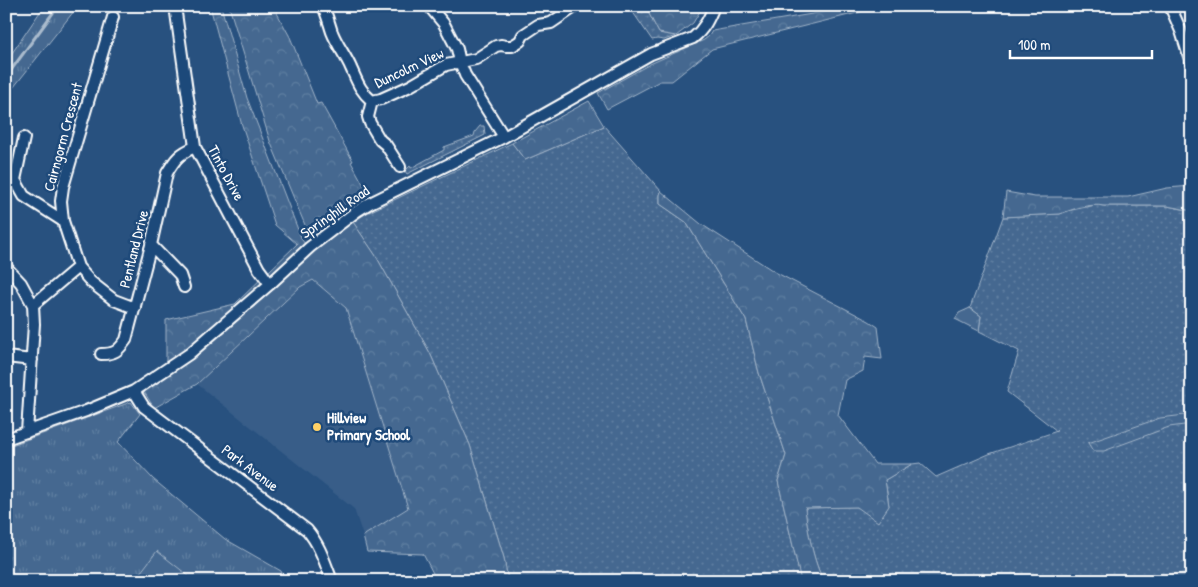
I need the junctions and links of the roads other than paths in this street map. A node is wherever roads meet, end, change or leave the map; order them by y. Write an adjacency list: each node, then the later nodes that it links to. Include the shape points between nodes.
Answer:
1 (170, 6): 13 (street, Tinto Drive)
2 (323, 6): 10 (street, Duncolm View, via 355,79)
3 (428, 6): 8 (street, Duncolm View, via 444,24)
4 (576, 6): 8 (street, Duncolm View, via 552,23 538,25 512,46 496,46 476,58)
5 (714, 6): 11 (street, Springhill Road, via 709,20 693,38 652,54)
6 (1170, 6): 9 (street)
7 (113, 16): 15 (street, Cairngorm Crescent, via 63,187)
8 (460, 62): 10 (street, Duncolm View, via 446,65 410,86); 11 (street, Duncolm View)
9 (1192, 66)
10 (372, 101): 14 (street, Duncolm View, via 368,117 370,123)
11 (504, 137): 19 (street, Springhill Road, via 370,203 310,246)
12 (24, 138): 15 (street, via 15,180 19,189 24,196)
13 (195, 147): 16 (street, Pentland Drive, via 178,156 167,173); 19 (street, Tinto Drive)
14 (400, 167)
15 (63, 221): 18 (street, Cairngorm Crescent)
16 (151, 245): 20 (street, via 180,275); 22 (street, Pentland Drive)
17 (6, 267): 21 (street, via 21,283)
18 (78, 267): 21 (street); 22 (street, Cairngorm Crescent, via 114,300)
19 (270, 284): 26 (street, Springhill Road, via 189,354)
20 (184, 287)
21 (33, 305): 25 (street)
22 (135, 308): 23 (street, Pentland Drive, via 126,340 112,354)
23 (101, 354)
24 (6, 357): 25 (street)
25 (32, 360): 27 (street)
26 (134, 391): 27 (street, Springhill Road); 29 (street, Park Avenue, via 144,406 307,530 319,547)
27 (27, 432): 28 (street, Springhill Road)
28 (6, 439)
29 (332, 581)

